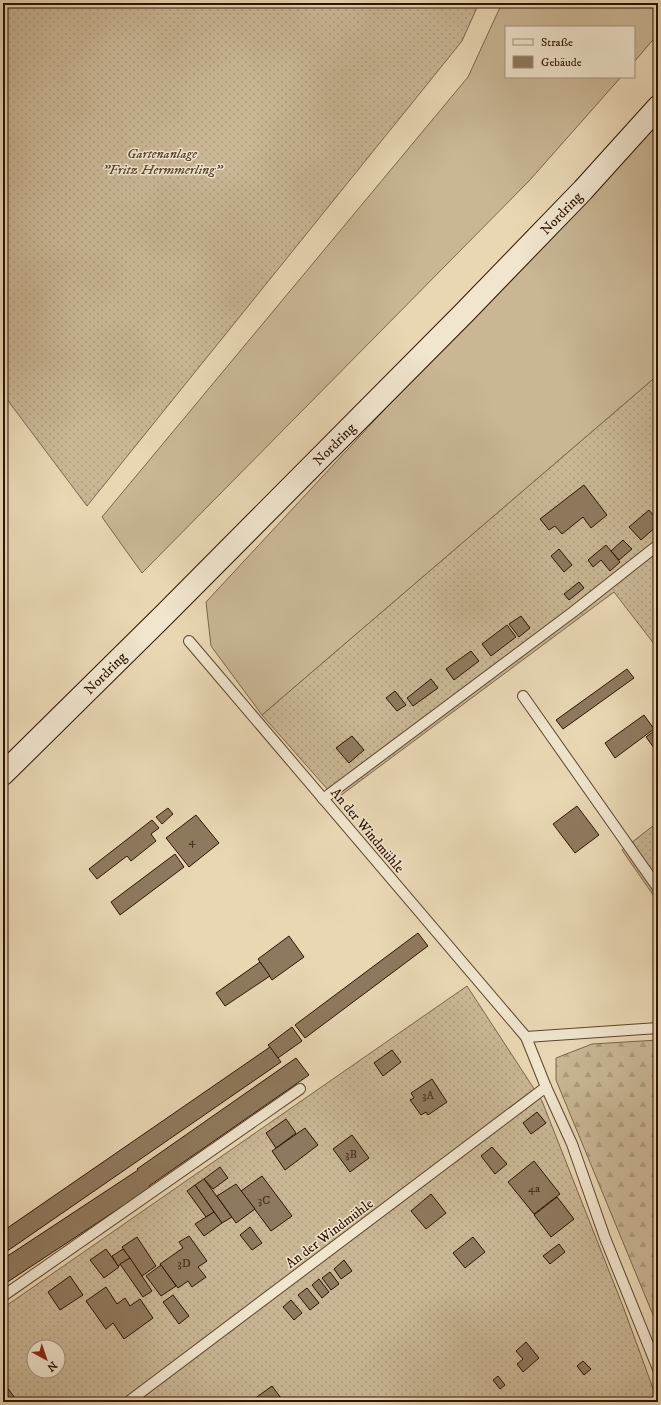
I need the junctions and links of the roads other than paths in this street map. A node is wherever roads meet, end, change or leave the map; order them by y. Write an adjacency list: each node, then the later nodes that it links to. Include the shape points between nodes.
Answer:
1 (658, 107): 5 (main road, Nordring, via 583,190 465,312 166,614)
2 (658, 545): 6 (lane, via 573,612)
3 (188, 641): 6 (lane, An der Windmühle)
4 (523, 696): 7 (lane)
5 (3, 774)
6 (323, 799): 9 (lane, An der Windmühle)
7 (658, 888)
8 (658, 1028): 9 (lane)
9 (526, 1037): 10 (lane, An der Windmühle)
10 (546, 1087): 13 (lane, An der Windmühle, via 572,1144 605,1238); 14 (lane, An der Windmühle)
11 (300, 1089): 12 (lane)
12 (3, 1296)
13 (658, 1369)
14 (128, 1402)

